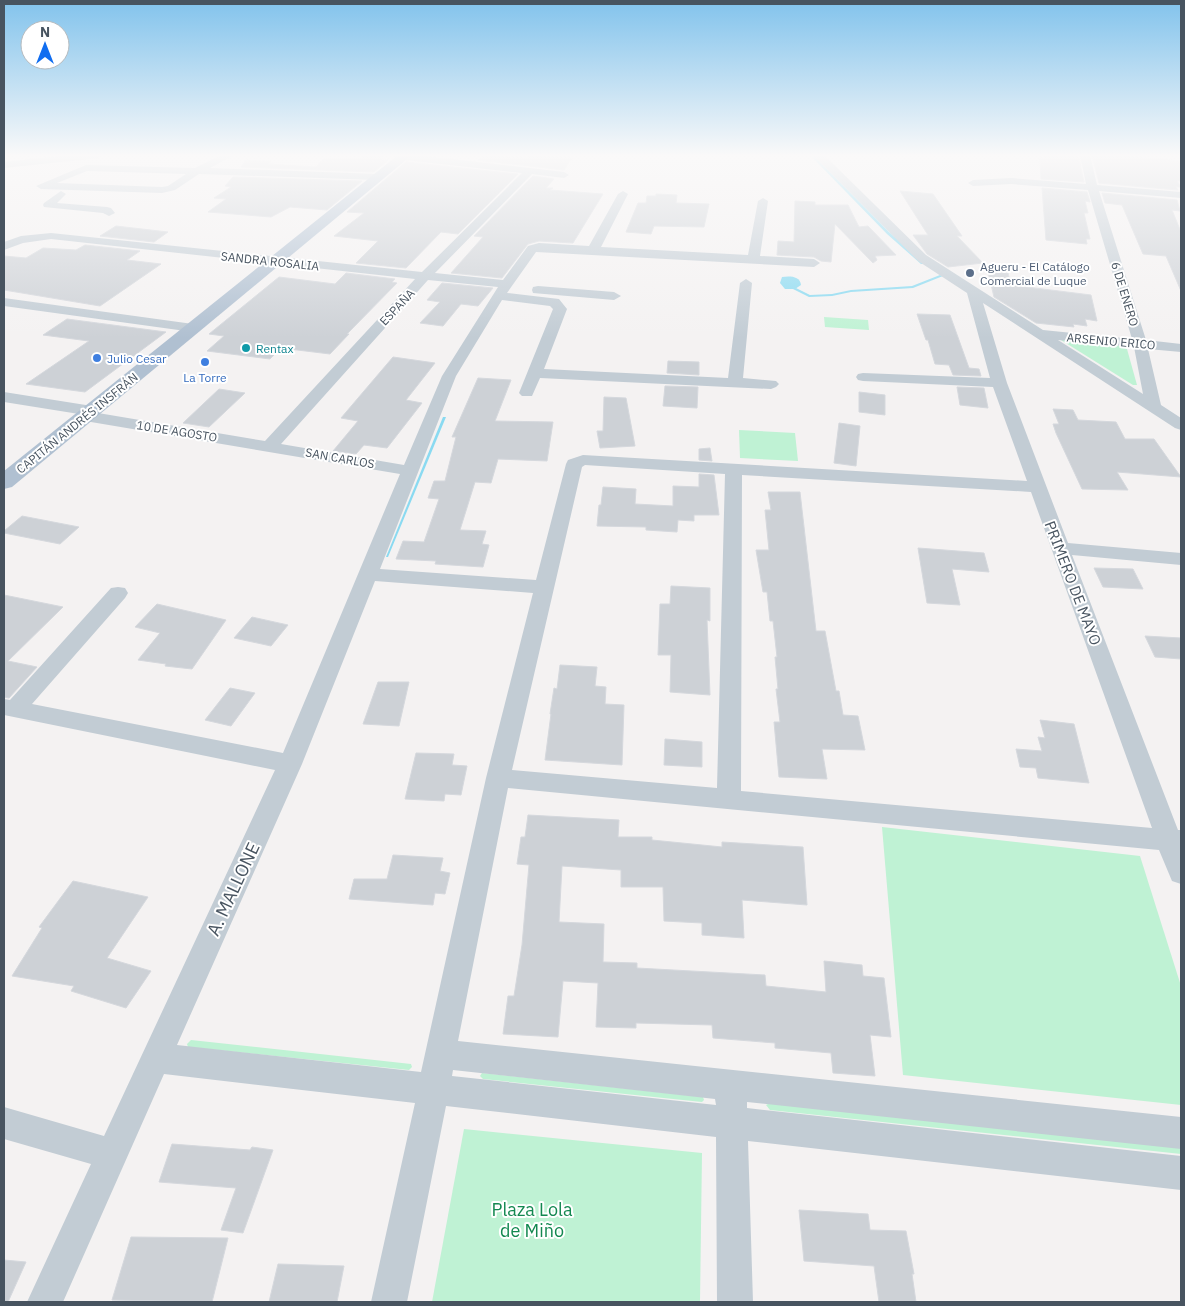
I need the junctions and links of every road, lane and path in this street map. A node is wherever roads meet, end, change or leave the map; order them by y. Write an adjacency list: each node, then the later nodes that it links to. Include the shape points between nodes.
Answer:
1 (104, 216): 10 (street)
2 (330, 216): 14 (main road, CAPITÁN ANDRÉS INSFRÁN)
3 (485, 216): 16 (street, ESPAÑA)
4 (611, 216): 12 (street)
5 (760, 216): 13 (street)
6 (880, 216): 19 (street, via 922,258)
7 (1101, 216): 24 (street, 6 DE ENERO)
8 (4, 233): 9 (street)
9 (35, 237): 10 (street, SANDRA ROSALIA); 11 (street)
10 (71, 238): 14 (street, SANDRA ROSALIA)
11 (4, 246)
12 (594, 249): 13 (street); 18 (street, A. MALLONE, via 535,248)
13 (752, 259): 15 (street)
14 (275, 262): 16 (street, SANDRA ROSALIA); 22 (main road, CAPITÁN ANDRÉS INSFRÁN)
15 (814, 263)
16 (425, 276): 18 (street, SANDRA ROSALIA); 36 (street, ESPAÑA)
17 (746, 283): 28 (street)
18 (502, 289): 20 (street); 26 (street, via 554,302 560,307); 38 (street, A. MALLONE, via 450,376)
19 (972, 291): 23 (street); 29 (street, PRIMERO DE MAYO)
20 (614, 296)
21 (4, 302): 22 (street)
22 (193, 328): 34 (main road, CAPITÁN ANDRÉS INSFRÁN)
23 (1041, 334): 24 (street, ARSENIO ERICO); 33 (street)
24 (1140, 343): 25 (street, ARSENIO ERICO); 33 (street, 6 DE ENERO)
25 (1181, 348)
26 (534, 373): 28 (street); 31 (street)
27 (863, 377): 29 (street)
28 (735, 382): 30 (street)
29 (999, 383): 40 (street, PRIMERO DE MAYO)
30 (771, 384)
31 (527, 393)
32 (4, 397): 34 (street, 10 DE AGOSTO)
33 (1153, 406): 35 (street)
34 (88, 414): 36 (street, 10 DE AGOSTO); 39 (main road, CAPITÁN ANDRÉS INSFRÁN)
35 (1181, 425)
36 (270, 446): 38 (street, SAN CARLOS)
37 (734, 469): 40 (street); 44 (street, via 577,462); 49 (street)
38 (411, 471): 43 (street, A. MALLONE)
39 (4, 482)
40 (1037, 487): 41 (street, PRIMERO DE MAYO)
41 (1059, 548): 42 (street); 50 (street, PRIMERO DE MAYO)
42 (1181, 559)
43 (368, 574): 44 (street); 47 (street, A. MALLONE)
44 (544, 587): 48 (street)
45 (118, 593): 46 (street)
46 (10, 708): 47 (street)
47 (290, 764): 53 (street, A. MALLONE)
48 (498, 778): 49 (street); 52 (street)
49 (729, 799): 50 (street)
50 (1175, 840): 51 (street, PRIMERO DE MAYO)
51 (1181, 873)
52 (441, 1054): 54 (street); 55 (street)
53 (155, 1058): 55 (street); 59 (street, A. MALLONE)
54 (731, 1085): 57 (street); 58 (street)
55 (434, 1089): 57 (street); 62 (street)
56 (4, 1123): 59 (street)
57 (733, 1123): 60 (street); 63 (street)
58 (1181, 1133)
59 (112, 1154): 61 (street, A. MALLONE)
60 (1181, 1173)
61 (45, 1302)
62 (389, 1302)
63 (735, 1302)

